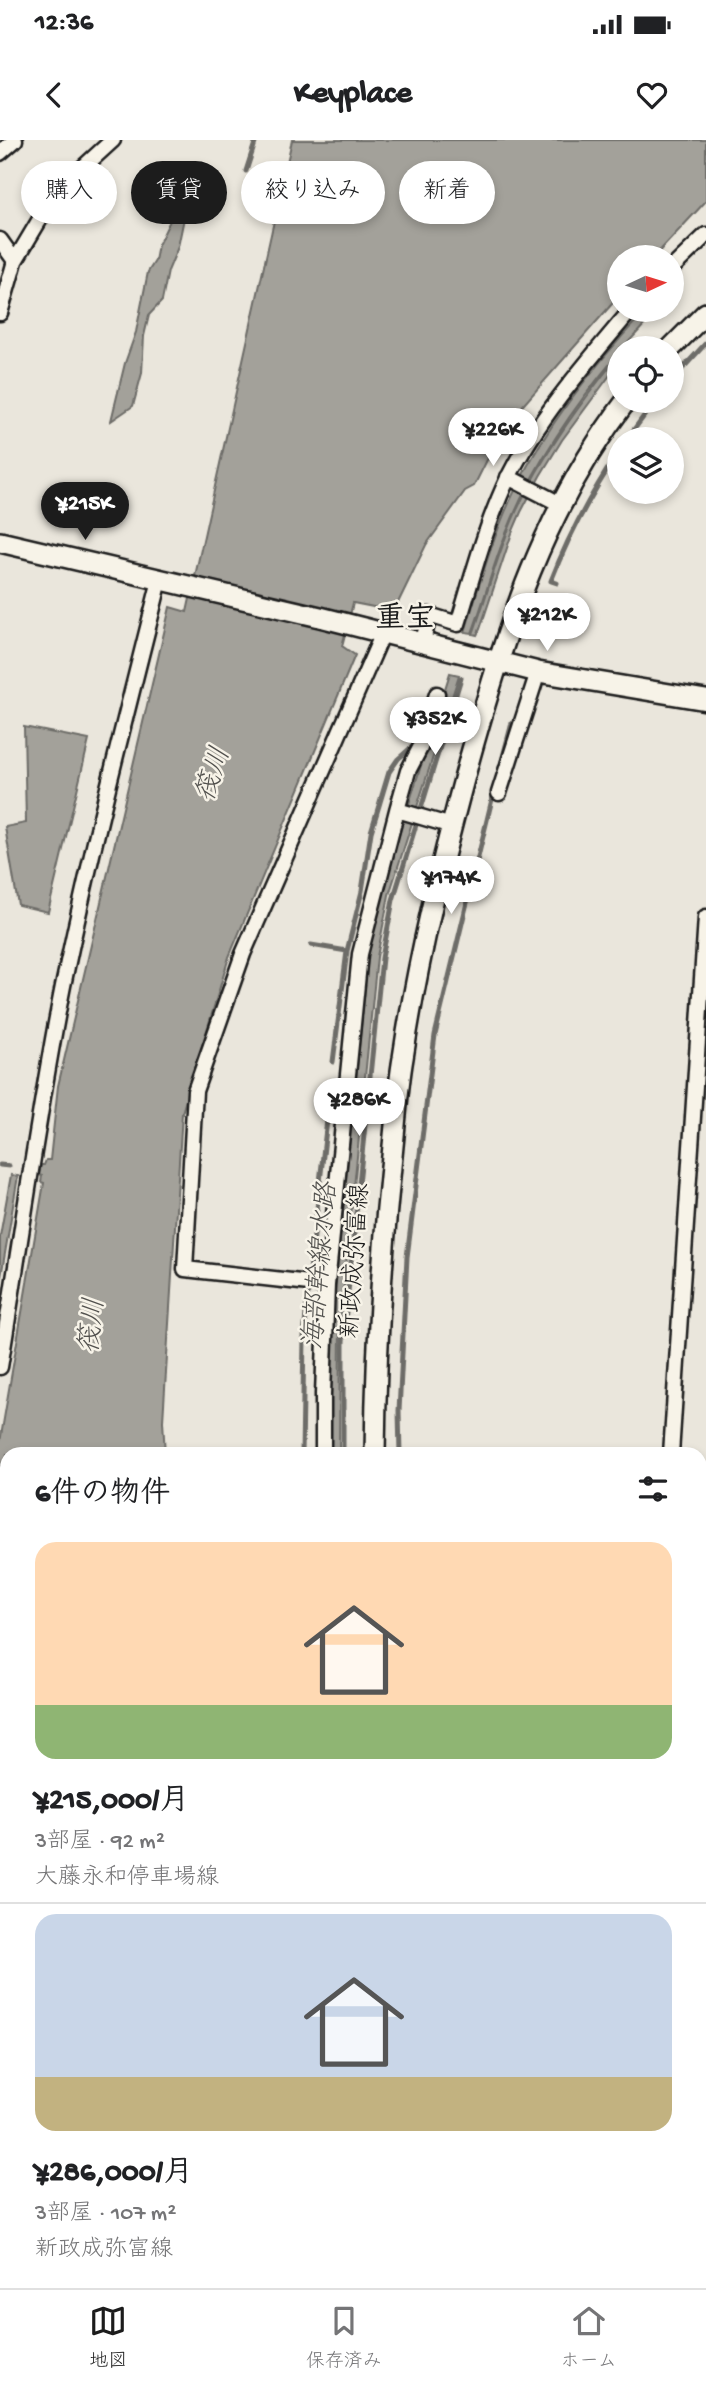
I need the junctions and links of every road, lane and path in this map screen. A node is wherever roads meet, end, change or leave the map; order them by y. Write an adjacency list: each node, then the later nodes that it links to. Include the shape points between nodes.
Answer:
1 (15, 140): 3 (street)
2 (112, 141): 7 (street, via 48,204)
3 (0, 153)
4 (706, 235): 6 (street)
5 (0, 240): 7 (street)
6 (684, 256)
7 (15, 261): 8 (street)
8 (0, 313)
9 (706, 313): 11 (main road)
10 (621, 322): 13 (street, via 539,427)
11 (683, 336)
12 (617, 413): 14 (main road, 新政成弥富線)
13 (512, 479): 14 (street); 18 (street, via 487,532 457,624 429,615)
14 (554, 501): 19 (main road, 新政成弥富線)
15 (0, 542): 16 (main road)
16 (160, 580): 17 (main road); 28 (street, via 64,984)
17 (383, 633): 18 (main road); 27 (street, via 243,954 195,1091 185,1269)
18 (423, 642): 19 (main road)
19 (497, 660): 20 (main road); 25 (main road, 新政成弥富線)
20 (538, 672): 22 (main road); 23 (street)
21 (437, 694): 24 (street, via 408,771)
22 (706, 700)
23 (499, 793)
24 (400, 811): 25 (street); 27 (street, via 360,954)
25 (452, 826): 30 (main road, 新政成弥富線, via 402,1058 382,1247)
26 (706, 916): 31 (street)
27 (327, 1285): 29 (street)
28 (0, 1367)
29 (323, 1447)
30 (375, 1447)
31 (671, 1447)

